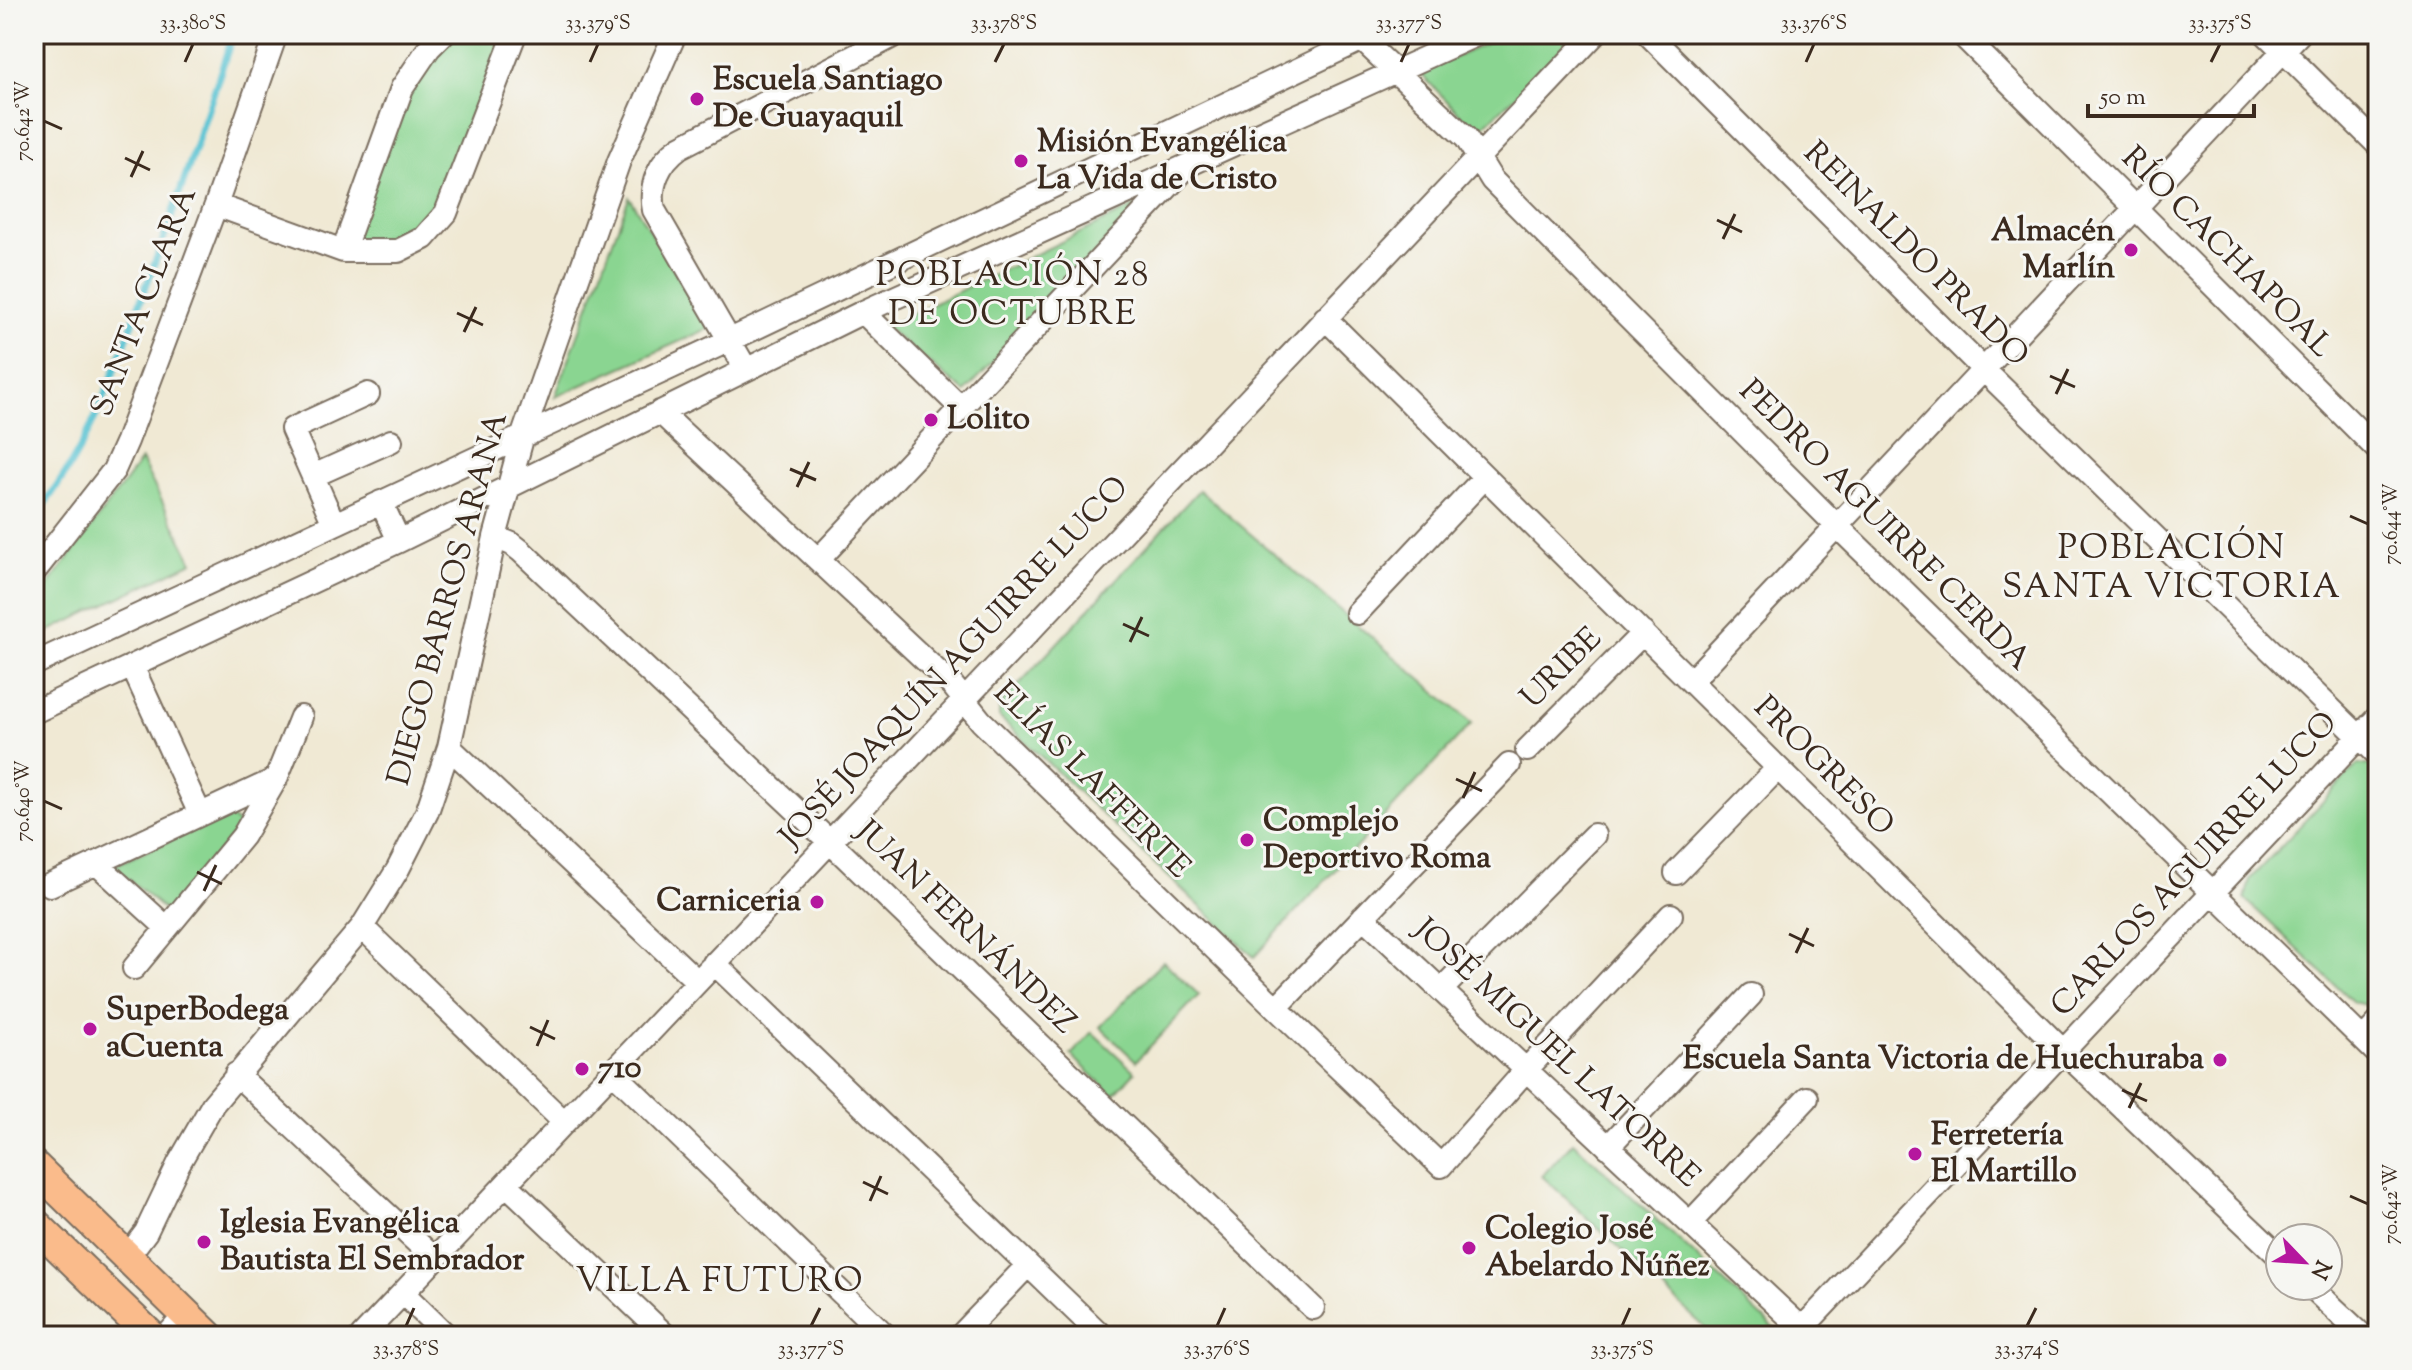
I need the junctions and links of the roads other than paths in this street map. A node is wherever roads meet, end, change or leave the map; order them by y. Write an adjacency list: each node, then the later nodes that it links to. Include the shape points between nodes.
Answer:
1 (276, 34): 18 (street, SANTA CLARA)
2 (443, 34): 20 (street, via 402,88)
3 (515, 34): 20 (street, via 446,213 424,238 398,251)
4 (675, 34): 29 (street, DIEGO BARROS ARANA, via 619,161)
5 (897, 34): 23 (street, via 667,158 652,193 654,210)
6 (1478, 34): 14 (street)
7 (1595, 34): 16 (street, JOSÉ JOAQUÍN AGUIRRE LUCO)
8 (1648, 34): 25 (street, REINALDO PRADO)
9 (1961, 34): 19 (street, RÍO CACHAPOAL)
10 (2266, 34): 13 (street)
11 (2299, 34): 13 (street)
12 (1363, 36): 14 (street, PEDRO AGUIRRE CERDA); 23 (street)
13 (2283, 51): 15 (street); 19 (street)
14 (1396, 71): 16 (street, PEDRO AGUIRRE CERDA, via 1466,138); 17 (street)
15 (2378, 145)
16 (1478, 157): 22 (street, JOSÉ JOAQUÍN AGUIRRE LUCO); 37 (street, PEDRO AGUIRRE CERDA, via 1492,180)
17 (1189, 164): 21 (street); 27 (street)
18 (216, 205): 20 (street); 41 (street, SANTA CLARA, via 114,470)
19 (2137, 208): 25 (street); 31 (street, RÍO CACHAPOAL)
20 (343, 251)
21 (863, 312): 24 (street); 27 (street)
22 (1325, 318): 33 (street, PROGRESO); 47 (street, JOSÉ JOAQUÍN AGUIRRE LUCO)
23 (730, 340): 24 (street); 29 (street)
24 (746, 369): 28 (street)
25 (1984, 370): 37 (street); 51 (street, REINALDO PRADO)
26 (368, 394): 32 (street, via 292,429)
27 (961, 408): 40 (street)
28 (660, 412): 34 (street); 40 (street, ELÍAS LAFFERTE)
29 (523, 435): 34 (street, DIEGO BARROS ARANA); 35 (street)
30 (391, 441): 32 (street)
31 (2378, 450)
32 (313, 476): 36 (street)
33 (1485, 477): 42 (street); 43 (street, PROGRESO)
34 (508, 487): 38 (street, DIEGO BARROS ARANA); 39 (street)
35 (381, 502): 36 (street); 39 (street)
36 (334, 524): 44 (street)
37 (1837, 526): 46 (street); 64 (street, PEDRO AGUIRRE CERDA)
38 (495, 537): 52 (street, DIEGO BARROS ARANA); 60 (street, JUAN FERNÁNDEZ, via 521,551)
39 (399, 541): 45 (street)
40 (819, 559): 47 (street, ELÍAS LAFFERTE)
41 (34, 572)
42 (1357, 613)
43 (1643, 633): 46 (street, PROGRESO); 53 (street, URIBE)
44 (34, 664)
45 (132, 666): 48 (street); 58 (street)
46 (1691, 681): 56 (street, PROGRESO)
47 (964, 699): 60 (street, JOSÉ JOAQUÍN AGUIRRE LUCO); 74 (street, ELÍAS LAFFERTE)
48 (34, 712)
49 (301, 717): 57 (street)
50 (2378, 717): 51 (street, CARLOS AGUIRRE LUCO)
51 (2359, 737): 54 (street, REINALDO PRADO); 64 (street, CARLOS AGUIRRE LUCO)
52 (449, 747): 67 (street, DIEGO BARROS ARANA, via 417,832); 71 (street)
53 (1527, 750)
54 (2378, 755)
55 (1509, 765): 66 (street)
56 (1778, 768): 62 (street); 76 (street, PROGRESO)
57 (276, 779): 58 (street); 68 (street, via 243,836)
58 (200, 814): 61 (street)
59 (1594, 835): 72 (street)
60 (830, 842): 69 (street, JOSÉ JOAQUÍN AGUIRRE LUCO); 93 (street, JUAN FERNÁNDEZ)
61 (96, 863): 63 (street); 68 (street)
62 (1676, 873)
63 (50, 885)
64 (2212, 893): 75 (street, PEDRO AGUIRRE CERDA); 76 (street, CARLOS AGUIRRE LUCO)
65 (1671, 915): 77 (street)
66 (1363, 917): 72 (street, JOSÉ MIGUEL LATORRE); 74 (street)
67 (362, 927): 79 (street, DIEGO BARROS ARANA); 81 (street)
68 (167, 928): 70 (street)
69 (714, 963): 71 (street, JOSÉ JOAQUÍN AGUIRRE LUCO); 90 (street)
70 (134, 968)
71 (697, 981): 78 (street, JOSÉ JOAQUÍN AGUIRRE LUCO)
72 (1441, 990): 77 (street, JOSÉ MIGUEL LATORRE)
73 (1751, 995): 82 (street)
74 (1276, 1008): 77 (street, ELÍAS LAFFERTE, via 1441,1166)
75 (2373, 1039)
76 (2063, 1051): 87 (street, PROGRESO); 95 (street, CARLOS AGUIRRE LUCO)
77 (1526, 1070): 82 (street, JOSÉ MIGUEL LATORRE)
78 (612, 1071): 81 (street, JOSÉ JOAQUÍN AGUIRRE LUCO); 100 (street)
79 (236, 1074): 88 (street, DIEGO BARROS ARANA, via 197,1129 146,1232); 89 (street)
80 (1807, 1098): 86 (street)
81 (564, 1122): 84 (street, JOSÉ JOAQUÍN AGUIRRE LUCO)
82 (1608, 1147): 86 (street, JOSÉ MIGUEL LATORRE)
83 (34, 1166): 88 (main road)
84 (506, 1184): 89 (street, JOSÉ JOAQUÍN AGUIRRE LUCO); 99 (street)
85 (34, 1223): 94 (main road)
86 (1690, 1223): 95 (street, JOSÉ MIGUEL LATORRE)
87 (2264, 1242)
88 (128, 1256): 94 (main road)
89 (435, 1259): 91 (street, JOSÉ JOAQUÍN AGUIRRE LUCO)
90 (1028, 1265): 101 (street); 102 (street)
91 (403, 1293): 97 (street, JOSÉ JOAQUÍN AGUIRRE LUCO); 98 (street)
92 (2327, 1302): 103 (street)
93 (1313, 1308)
94 (157, 1324): 96 (main road)
95 (1803, 1334)
96 (208, 1336)
97 (362, 1336)
98 (447, 1336)
99 (666, 1336)
100 (886, 1336)
101 (960, 1336)
102 (1102, 1336)
103 (2363, 1336)

